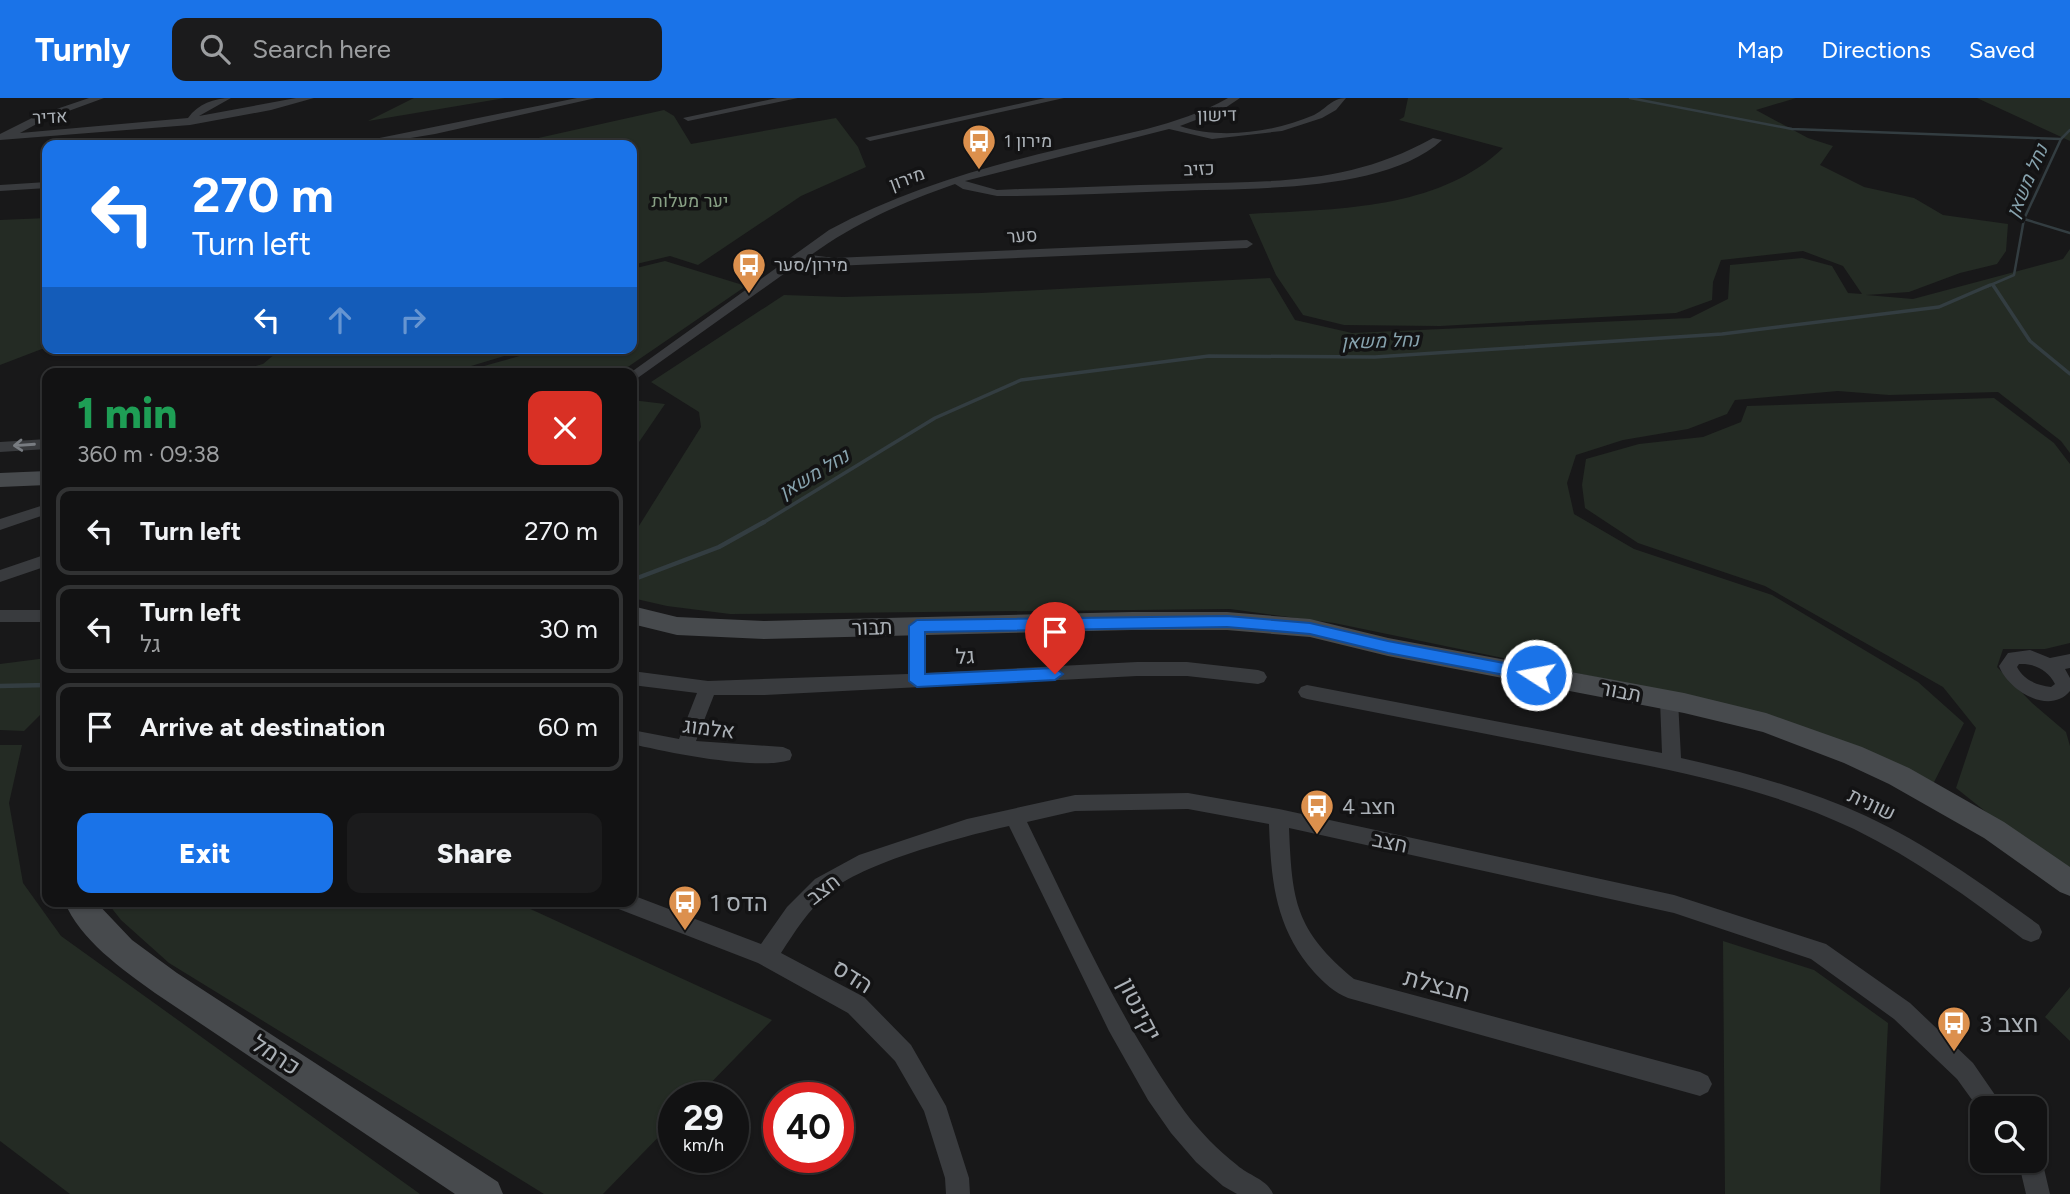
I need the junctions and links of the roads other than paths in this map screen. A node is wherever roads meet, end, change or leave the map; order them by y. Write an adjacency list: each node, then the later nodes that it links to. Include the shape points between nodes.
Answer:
1 (99, 98): 12 (street)
2 (226, 98): 10 (street, via 198,111)
3 (310, 98): 10 (street, אדיר)
4 (591, 98): 14 (street)
5 (793, 98): 9 (street)
6 (1059, 98): 13 (street)
7 (1235, 98): 11 (street, מירון, via 1207,114)
8 (1341, 98): 11 (street, דישון, via 1302,124 1214,136)
9 (688, 118)
10 (190, 122): 12 (street, אדיר)
11 (1170, 126): 16 (street, מירון)
12 (3, 137)
13 (870, 138)
14 (380, 140)
15 (1437, 140): 16 (street, כזיב, via 1383,168 1307,182 1027,193 978,190)
16 (956, 180): 20 (street, מירון, via 861,217)
17 (42, 185): 18 (street)
18 (0, 188)
19 (1247, 244): 20 (street, סער, via 834,262)
20 (800, 257): 21 (street, מירון)
21 (637, 375)
22 (42, 444): 23 (street, one-way to 23)
23 (0, 447)
24 (42, 478): 25 (street)
25 (0, 480)
26 (42, 511): 27 (street)
27 (0, 525)
28 (42, 562): 29 (street)
29 (0, 576)
30 (0, 616): 31 (street)
31 (42, 616)
32 (637, 616): 33 (street, תבור, via 677,626 764,630)
33 (917, 626): 38 (street); 42 (street, תבור, via 1227,621 1310,628)
34 (2070, 661): 35 (street)
35 (2049, 665): 41 (street, via 2063,678); 41 (street, via 2022,657 2008,666 2014,678 2031,690)
36 (1258, 677): 38 (street, גל, via 1188,669)
37 (637, 679): 39 (street, גל)
38 (917, 681): 39 (street, גל)
39 (708, 688): 44 (street)
40 (1307, 692): 46 (street, שונית)
41 (2067, 693)
42 (1669, 700): 46 (street); 49 (street, תבור, via 1766,723 1853,755 1994,830)
43 (637, 738): 44 (street, אלמוג)
44 (684, 749): 45 (street, אלמוג)
45 (783, 755)
46 (1672, 763): 52 (street, שונית, via 1773,788 1835,812 1945,870)
47 (1014, 815): 48 (street, חצב, via 1075,803 1188,801); 53 (street, חצב, via 859,864 822,885 794,914); 59 (street, יקינטון, via 1136,1061 1185,1131 1238,1184)
48 (1279, 817): 54 (street, חבצלת, via 1282,889 1295,932 1320,966 1348,988); 55 (street, חצב, via 1674,904 1818,951 1902,1011 1965,1071)
49 (2070, 883)
50 (637, 906): 53 (street, הדס)
51 (82, 907): 57 (street, כרמל, via 121,950 166,983)
52 (2031, 932)
53 (766, 956): 58 (street, הדס, via 856,1006 903,1053 934,1105)
54 (1700, 1084)
55 (1983, 1096)
56 (2033, 1173): 60 (street)
57 (486, 1194)
58 (958, 1194)
59 (1261, 1194)
60 (2038, 1194)

